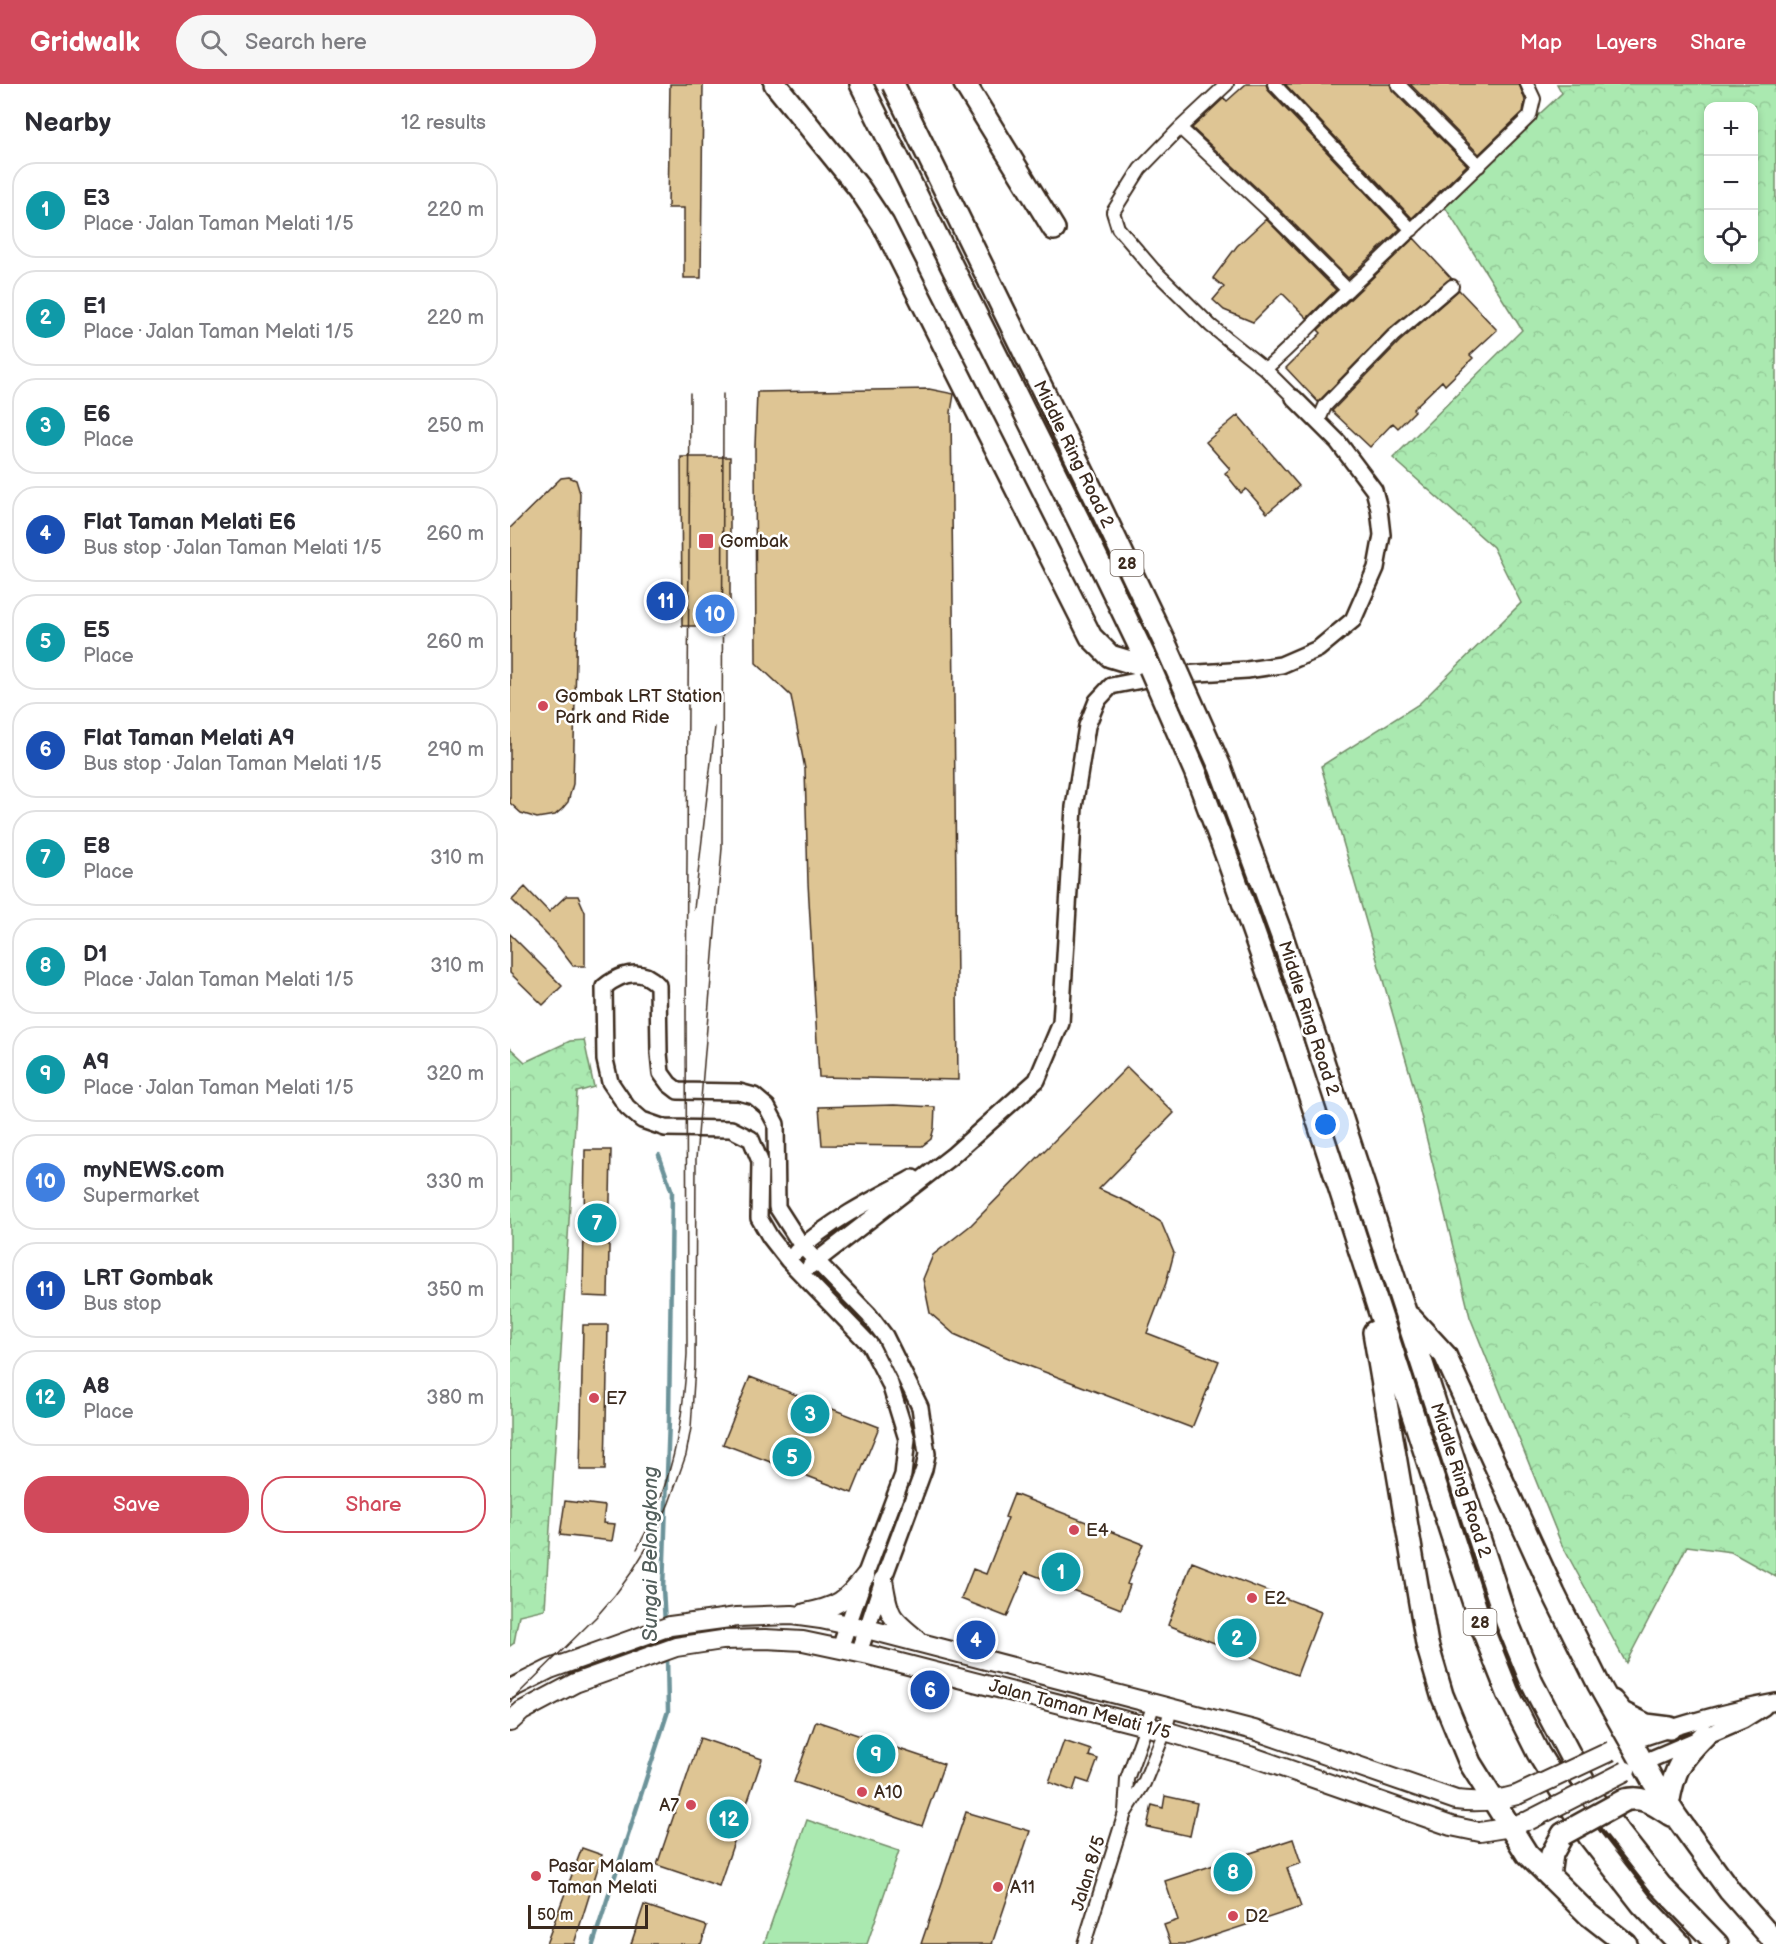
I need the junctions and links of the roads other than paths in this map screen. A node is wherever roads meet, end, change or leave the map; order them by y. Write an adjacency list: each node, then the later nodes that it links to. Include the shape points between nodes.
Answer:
1 (775, 84): 18 (highway, via 883,224 1091,638 1110,656)
2 (861, 84): 18 (highway, Middle Ring Road 2 / 28)
3 (892, 84): 25 (highway, Middle Ring Road 2 / 28, bridge, via 1103,513 1220,767 1279,926)
4 (965, 84): 11 (highway)
5 (1227, 84): 9 (street)
6 (1274, 84): 12 (street)
7 (1398, 84): 10 (street)
8 (1527, 84): 10 (street, via 1534,99 1530,116)
9 (1180, 128): 14 (street); 15 (street, via 1132,180 1113,212 1118,228 1153,270 1202,318)
10 (1479, 166): 12 (street)
11 (1054, 229)
12 (1412, 230): 14 (street)
13 (1452, 286): 17 (street, via 1393,336 1325,406)
14 (1348, 290): 15 (street)
15 (1264, 369): 16 (street)
16 (1294, 398): 17 (street)
17 (1318, 422): 19 (street, via 1374,490 1379,509 1382,535 1376,568 1353,620 1318,649 1281,665 1167,675 1111,686 1097,702 1087,726 1074,807 1061,1023 1037,1080)
18 (1150, 668): 21 (highway, Middle Ring Road 2 / 28, bridge, via 1195,771 1238,887)
19 (952, 1156): 20 (street, via 869,1202); 23 (street)
20 (802, 1246): 22 (street); 22 (street, via 777,1206 776,1124 767,1107 753,1096 739,1092 678,1091 669,1084 661,1073 658,985 645,976 615,978 604,987 605,1060 610,1082 627,1107 642,1120 666,1128 731,1129 751,1138 760,1161 759,1218); 23 (street)
21 (1361, 1258): 44 (highway, via 1427,1644 1442,1695 1470,1763); 54 (highway, Middle Ring Road 2 / 28, via 1477,1614 1508,1693 1538,1753 1589,1836 1642,1904)
22 (788, 1260): 24 (street)
23 (816, 1261): 24 (street); 26 (street, via 885,1336 920,1407 927,1454 924,1469)
24 (801, 1274): 26 (street, via 870,1345 890,1384 908,1438 903,1475)
25 (1407, 1313): 33 (highway, via 1445,1355); 55 (highway, Middle Ring Road 2 / 28, via 1505,1617 1532,1683 1594,1802 1660,1885)
26 (874, 1578): 27 (main road, via 836,1604); 28 (street); 29 (street); 30 (main road, via 889,1612)
27 (792, 1615): 28 (main road, Jalan Taman Melati 1/5); 34 (main road, Jalan Taman Melati 1/5, via 670,1626 550,1670)
28 (848, 1625): 29 (main road, Jalan Taman Melati 1/5); 31 (street)
29 (867, 1629): 30 (main road, Jalan Taman Melati 1/5); 32 (street)
30 (924, 1645): 36 (main road, Jalan Taman Melati 1/5)
31 (840, 1648): 32 (main road, Jalan Taman Melati 1/5); 37 (main road, Jalan Taman Melati 1/5, via 765,1638 676,1647 575,1683 522,1711)
32 (859, 1653): 38 (main road, Jalan Taman Melati 1/5)
33 (1599, 1684): 39 (highway, via 1622,1713 1646,1725); 42 (highway)
34 (510, 1689)
35 (1774, 1702): 39 (street); 41 (street)
36 (1163, 1707): 38 (street, Jalan 8/5); 40 (street, Jalan 8/5); 44 (main road, Jalan Taman Melati 1/5, via 1254,1730 1456,1800)
37 (510, 1722)
38 (1147, 1726): 40 (main road, Jalan Taman Melati 1/5); 46 (street, Jalan 8/5, via 1126,1779)
39 (1670, 1728): 42 (street)
40 (1165, 1731): 46 (street, Jalan 8/5, via 1144,1783); 48 (main road, Jalan Taman Melati 1/5, via 1250,1756 1451,1826)
41 (1706, 1735): 43 (street); 45 (highway, via 1677,1767 1672,1779)
42 (1630, 1742): 43 (highway); 44 (main road, Jalan Taman Melati 1/5, bridge, via 1517,1795)
43 (1634, 1767): 45 (highway); 47 (main road, Jalan Taman Melati 1/5, bridge)
44 (1494, 1801): 47 (highway)
45 (1672, 1812): 50 (highway, bridge, via 1642,1798 1625,1800 1563,1834 1552,1854); 51 (highway, via 1730,1891)
46 (1125, 1813): 52 (street, Jalan 8/5)
47 (1519, 1824): 48 (main road, Jalan Taman Melati 1/5); 49 (highway)
48 (1480, 1832): 49 (main road)
49 (1527, 1854): 50 (highway)
50 (1549, 1876): 53 (highway)
51 (1776, 1942)
52 (1084, 1944)
53 (1626, 1944)
54 (1680, 1944)
55 (1717, 1944)

